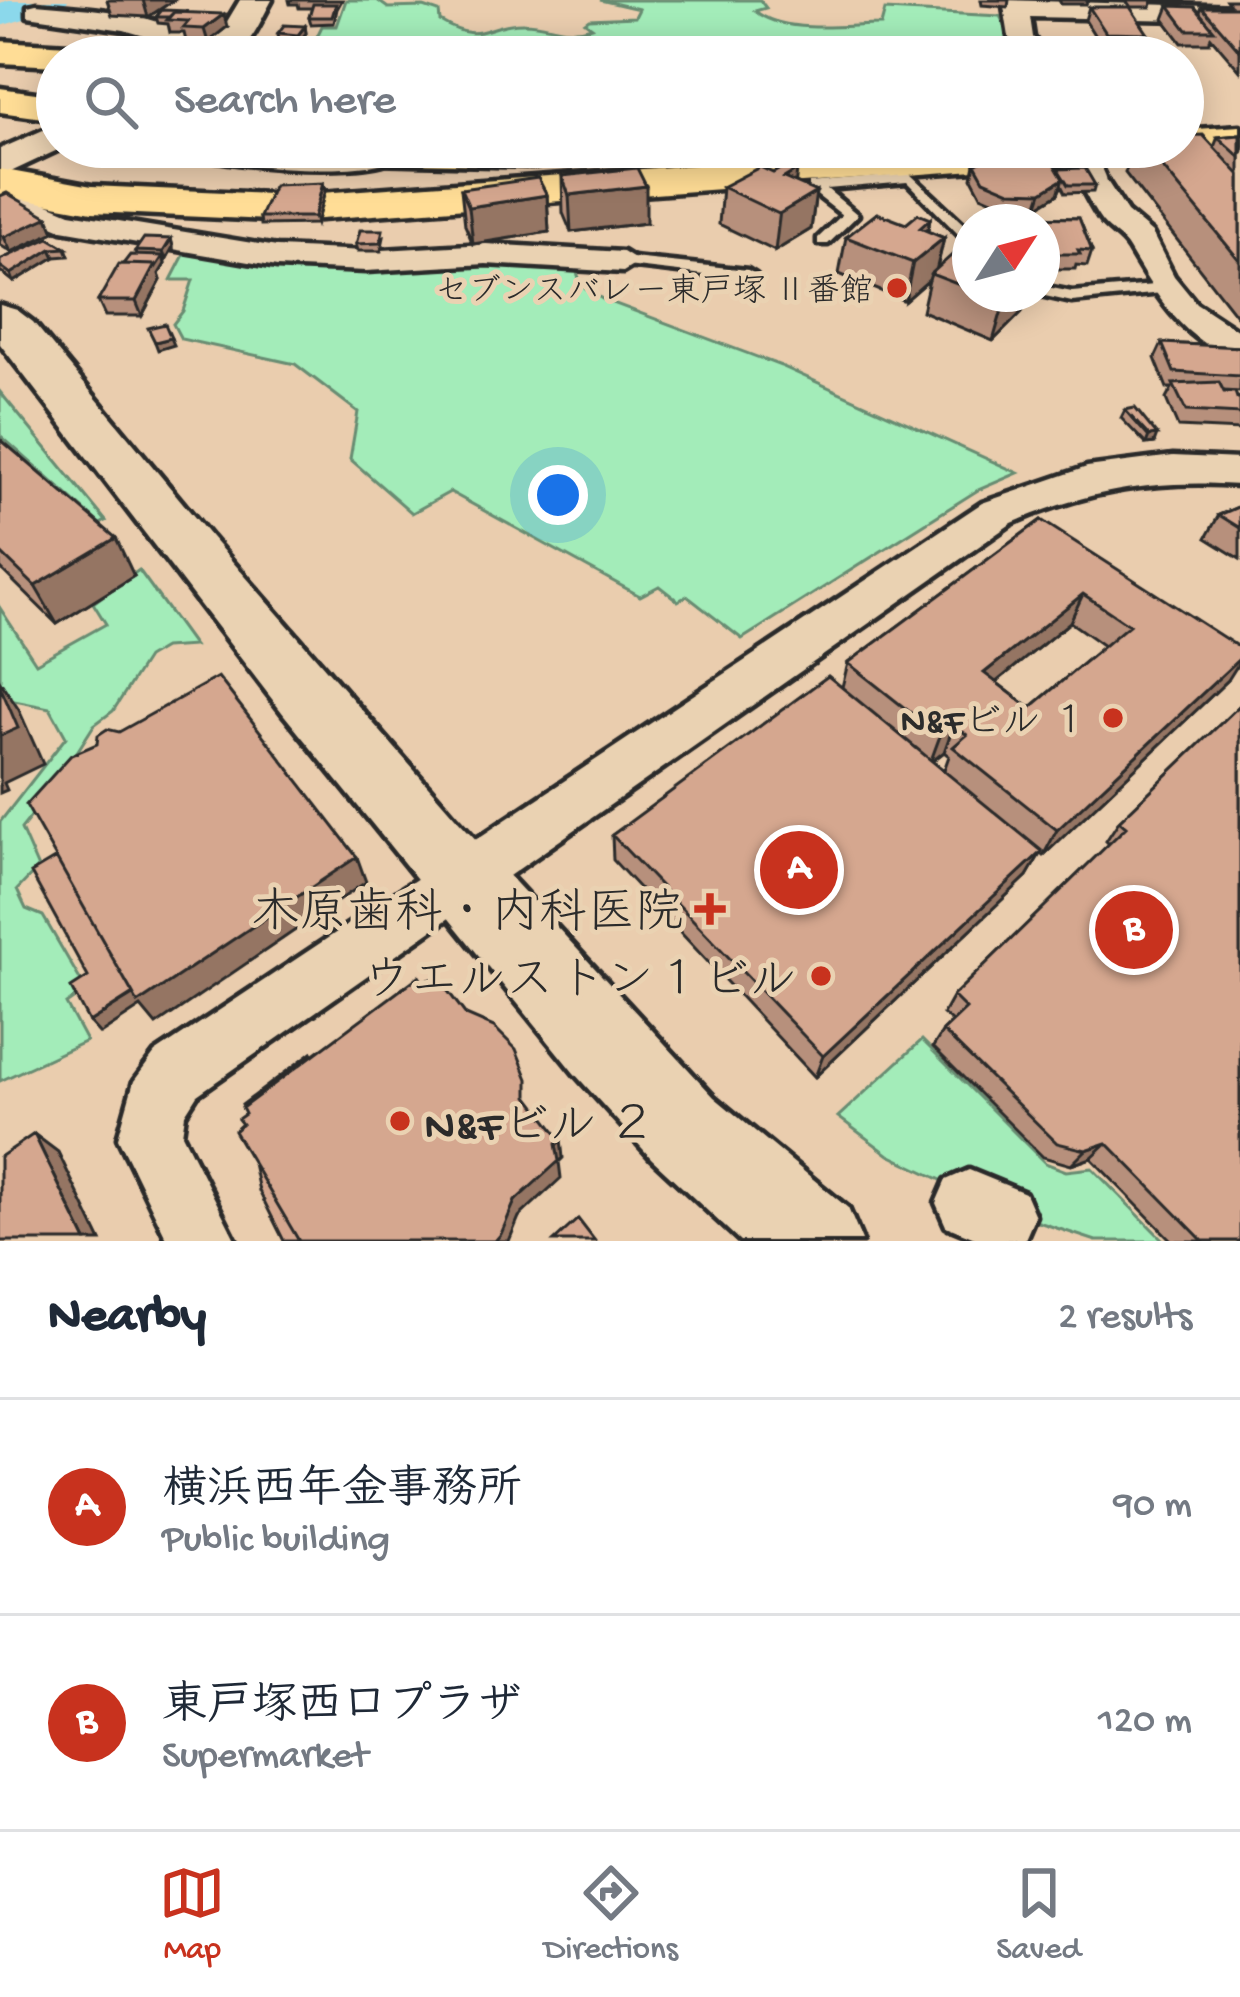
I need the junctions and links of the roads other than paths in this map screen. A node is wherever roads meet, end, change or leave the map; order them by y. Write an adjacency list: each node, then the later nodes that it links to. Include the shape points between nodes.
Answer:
1 (121, 0): 7 (street)
2 (256, 0): 9 (street)
3 (1025, 6): 5 (street); 10 (street)
4 (40, 7): 7 (street)
5 (1200, 7): 6 (street)
6 (1240, 14)
7 (95, 19): 8 (street)
8 (161, 36)
9 (235, 36)
10 (1021, 36)
11 (0, 52): 12 (highway)
12 (36, 54)
13 (0, 100): 14 (highway)
14 (36, 116)
15 (0, 117): 18 (highway)
16 (1240, 118): 17 (highway)
17 (1204, 121)
18 (36, 122)
19 (1204, 123): 21 (highway)
20 (36, 138): 22 (street)
21 (1240, 138)
22 (0, 165)
23 (1028, 168): 25 (highway, via 294,208)
24 (1102, 168): 30 (street, via 1115,218 1141,240)
25 (7, 197): 28 (street, via 62,221 278,257 486,254)
26 (952, 220): 27 (lane, via 910,178 862,178 814,186 851,215)
27 (823, 241)
28 (623, 262): 29 (lane)
29 (748, 275)
30 (1166, 289): 31 (lane); 33 (street)
31 (1060, 295)
32 (0, 320): 35 (street)
33 (1240, 348)
34 (1240, 472): 35 (street, via 1093,476 806,642)
35 (464, 880): 36 (street, via 176,1074 156,1103 150,1138); 37 (street, via 706,1156)
36 (203, 1241)
37 (815, 1241)

